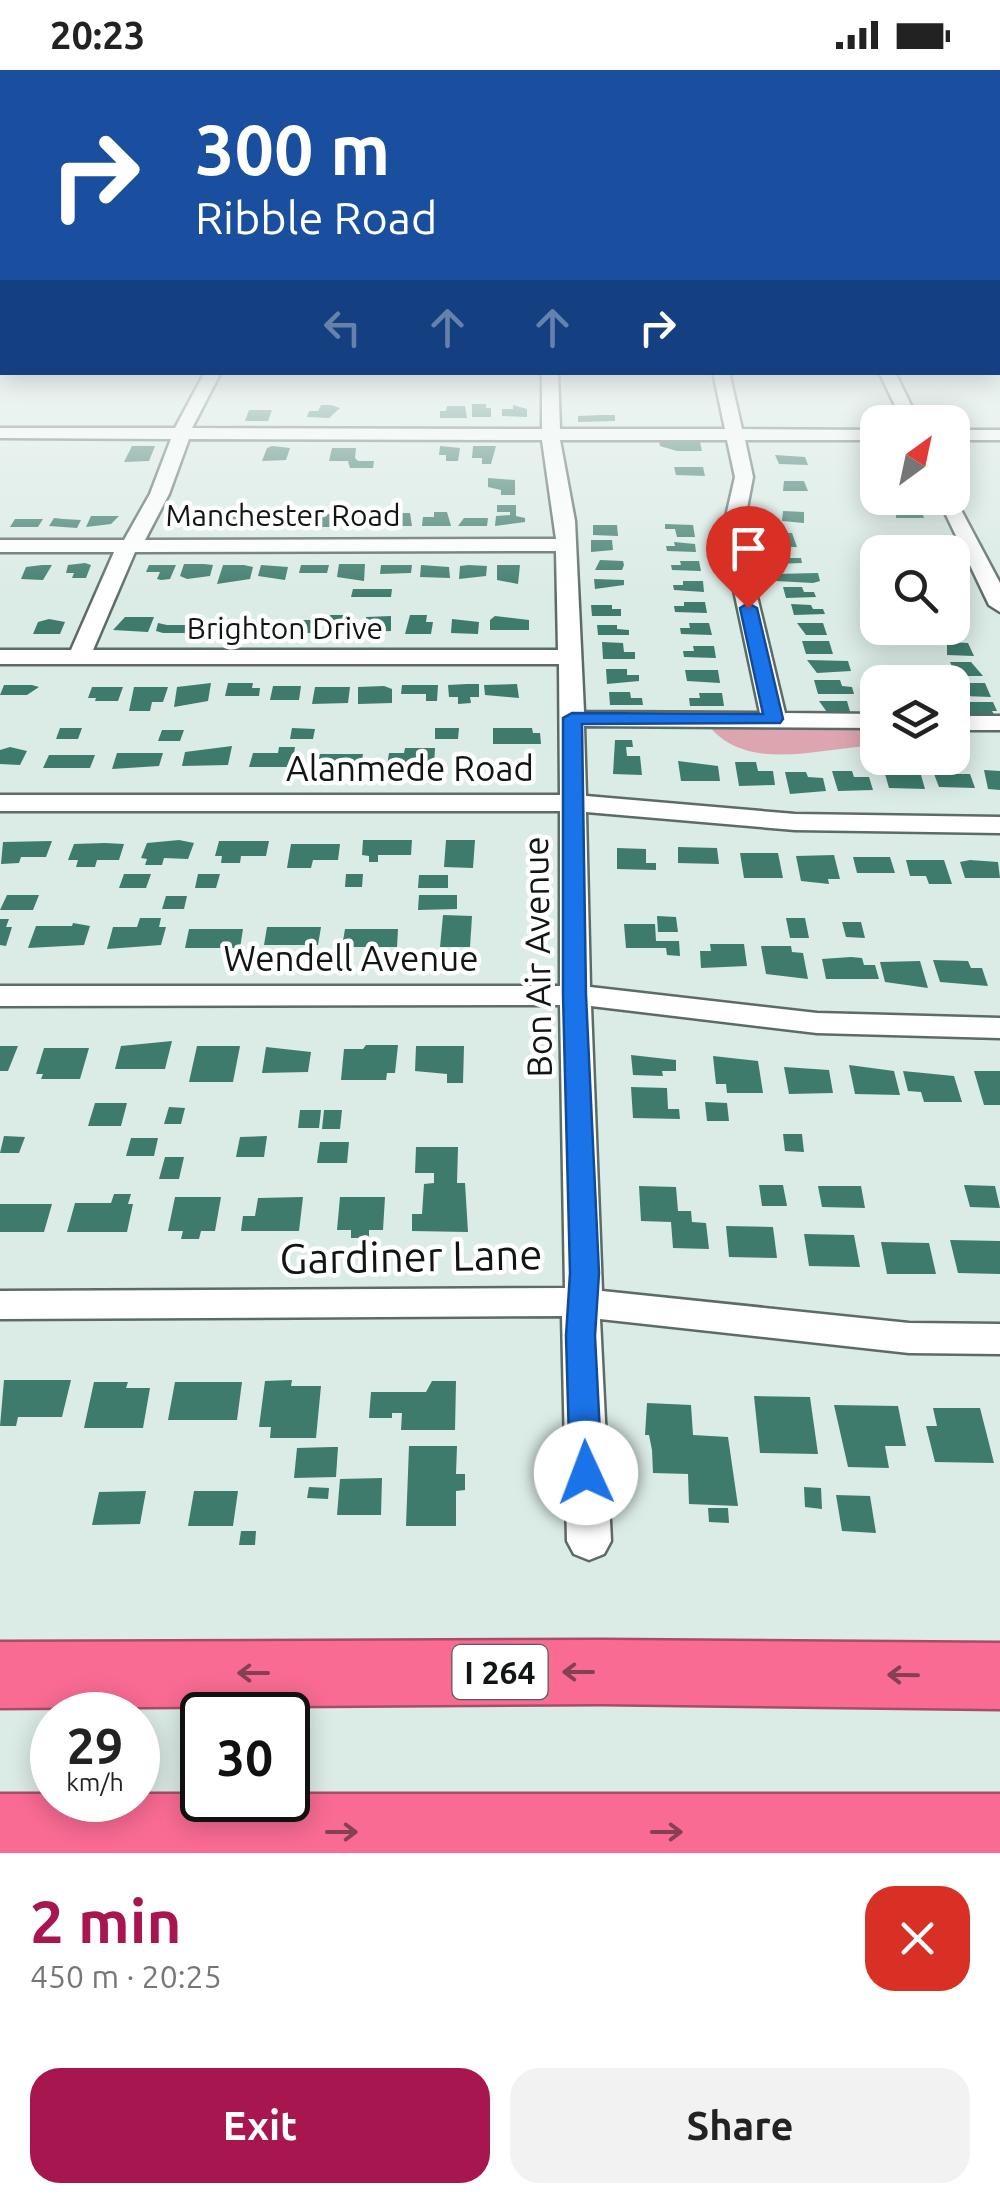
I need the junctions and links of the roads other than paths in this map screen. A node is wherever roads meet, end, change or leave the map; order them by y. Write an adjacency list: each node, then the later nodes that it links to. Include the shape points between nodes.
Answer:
1 (181, 433): 10 (street)
2 (551, 433): 9 (street, Bon Air Avenue)
3 (663, 433): 4 (street)
4 (736, 434): 5 (street); 17 (street, via 744,477 732,534)
5 (860, 434)
6 (970, 435): 7 (street)
7 (1000, 435)
8 (956, 515): 12 (street)
9 (566, 544): 10 (street, Manchester Road); 15 (street, Bon Air Avenue)
10 (132, 545): 11 (street, Manchester Road); 14 (street)
11 (0, 546)
12 (1000, 606)
13 (0, 657): 14 (street, Brighton Drive)
14 (80, 657): 15 (street, Brighton Drive)
15 (569, 657): 16 (street, Bon Air Avenue)
16 (572, 718): 17 (street); 21 (street, Bon Air Avenue)
17 (774, 719): 18 (street)
18 (860, 721)
19 (970, 723): 20 (street)
20 (1000, 724)
21 (573, 802): 22 (street, Alanmede Road); 23 (street, Alanmede Road, via 796,822); 24 (street, Bon Air Avenue)
22 (0, 803)
23 (1000, 825)
24 (574, 995): 25 (street, Wendell Avenue); 26 (street, Wendell Avenue, via 817,1023); 27 (street, Bon Air Avenue)
25 (0, 996)
26 (1000, 1028)
27 (582, 1303): 28 (street, Gardiner Lane); 29 (street, Gardiner Lane, via 909,1338); 30 (street, Bon Air Avenue)
28 (0, 1305)
29 (1000, 1340)
30 (589, 1541)
31 (0, 1674): 32 (highway, I 264, one-way to 31)
32 (1000, 1676)
33 (0, 1832): 34 (highway, one-way to 34)
34 (1000, 1832)

